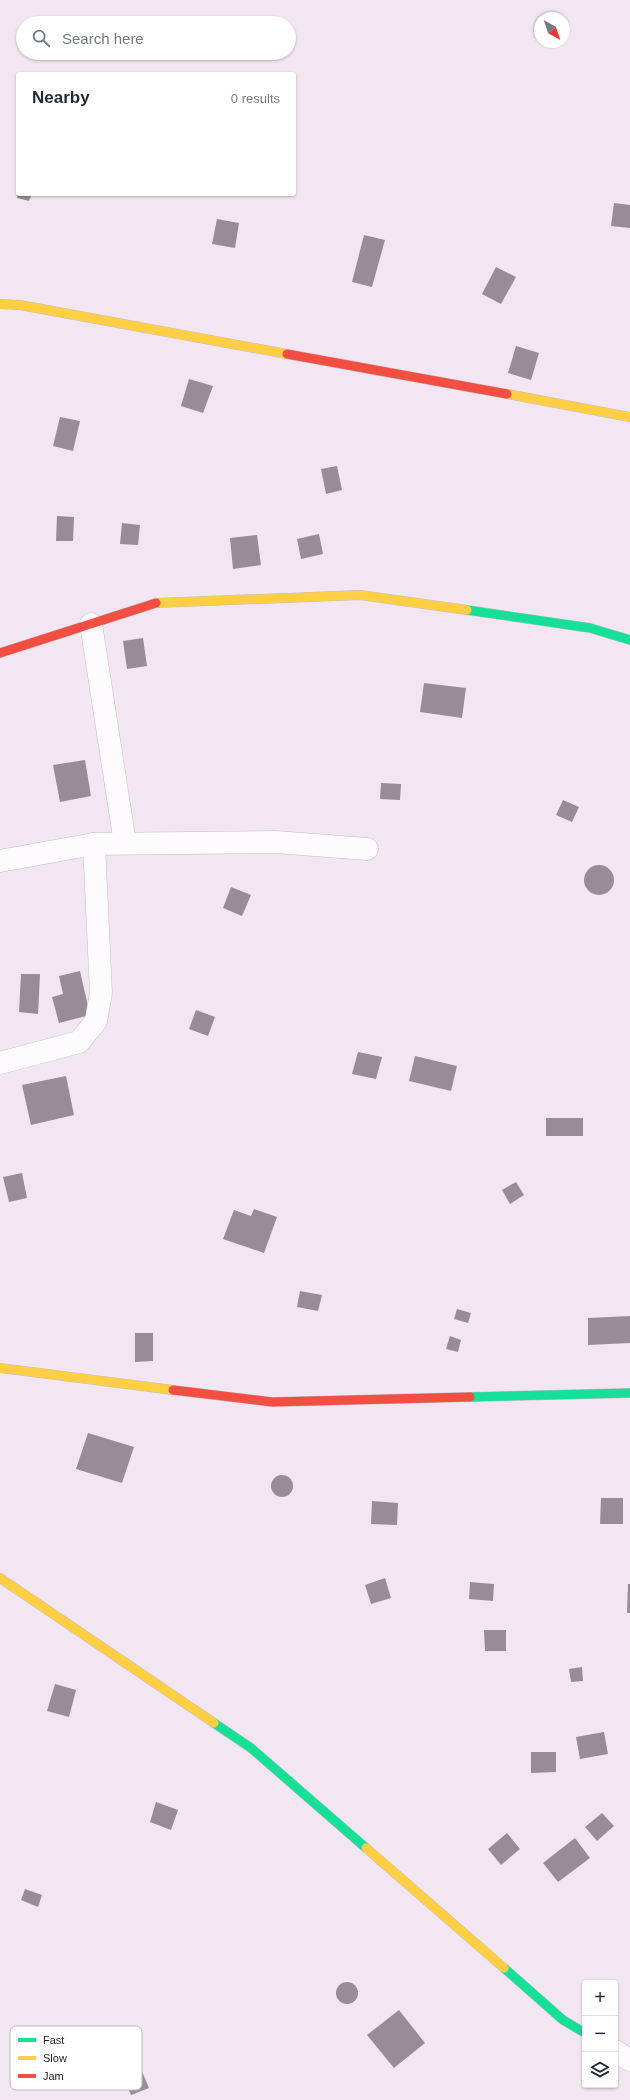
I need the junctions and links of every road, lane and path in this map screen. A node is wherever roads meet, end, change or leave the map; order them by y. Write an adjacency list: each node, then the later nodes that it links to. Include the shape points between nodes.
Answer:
1 (0, 304): 2 (street, via 20,305)
2 (630, 417)
3 (91, 624): 4 (street, via 158,602 360,595 590,628); 5 (street); 6 (street)
4 (630, 640)
5 (0, 654)
6 (125, 843): 7 (street); 8 (street, via 276,842)
7 (94, 844): 9 (street); 10 (street, via 101,993 96,1021 79,1042)
8 (368, 849)
9 (0, 861)
10 (0, 1063)
11 (0, 1368): 12 (street, via 272,1402)
12 (630, 1393)
13 (0, 1578): 14 (street, via 251,1748 563,2020)
14 (582, 2031)
15 (617, 2052): 16 (street)
16 (630, 2060)

